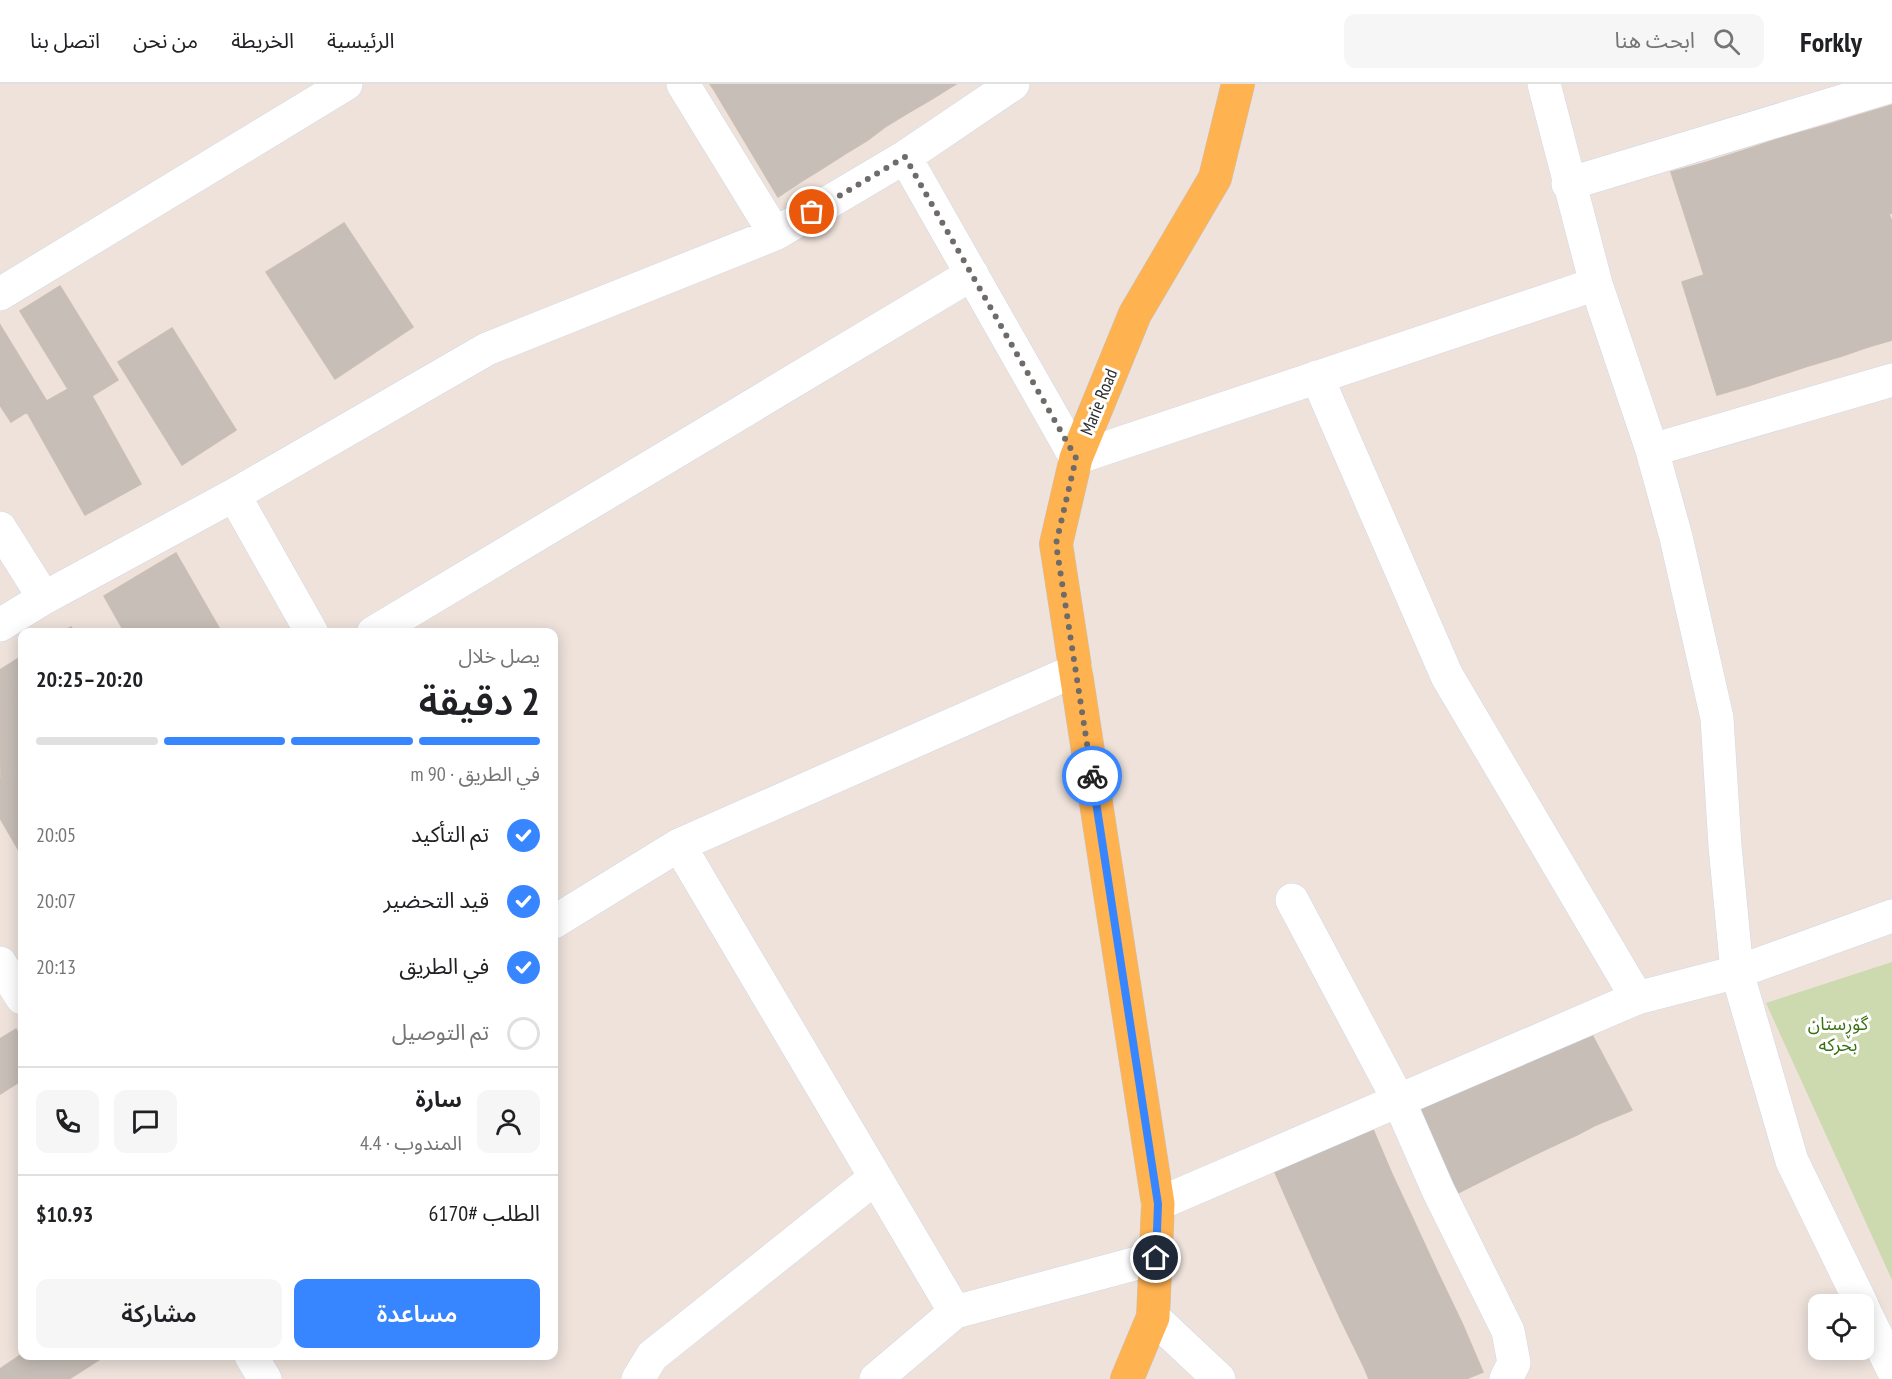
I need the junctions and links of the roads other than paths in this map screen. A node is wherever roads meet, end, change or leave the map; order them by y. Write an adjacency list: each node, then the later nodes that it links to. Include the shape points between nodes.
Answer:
1 (346, 84): 12 (street)
2 (684, 84): 9 (street)
3 (1013, 84): 7 (street)
4 (1239, 84): 16 (main road, Marie Road, via 1215,178 1135,314)
5 (1544, 84): 8 (street)
6 (1892, 86): 8 (street)
7 (905, 157): 9 (street); 10 (street)
8 (1568, 184): 11 (street)
9 (775, 234): 17 (street, via 487,349)
10 (972, 274): 16 (street); 22 (street)
11 (1596, 284): 13 (street); 15 (street)
12 (0, 294)
13 (1317, 376): 16 (street); 32 (street, via 1448,676)
14 (1892, 380): 15 (street)
15 (1652, 450): 30 (street, via 1717,718)
16 (1076, 458): 23 (main road, Marie Road, via 1056,544)
17 (234, 495): 19 (street); 21 (street)
18 (0, 528): 19 (street)
19 (44, 598): 20 (street)
20 (0, 625)
21 (309, 628)
22 (381, 628)
23 (1076, 670): 24 (street); 35 (main road, Marie Road)
24 (679, 845): 27 (street); 34 (street)
25 (1292, 900): 33 (street)
26 (1892, 916): 30 (street)
27 (558, 920)
28 (18, 950): 29 (street)
29 (0, 962): 31 (street)
30 (1737, 972): 32 (street); 37 (street, via 1792,1161)
31 (18, 991)
32 (1637, 998): 33 (street)
33 (1399, 1101): 35 (street); 48 (street, via 1508,1331 1514,1363)
34 (875, 1178): 38 (street); 44 (street, via 652,1356)
35 (1158, 1204): 36 (main road, Marie Road)
36 (1156, 1258): 38 (street); 39 (main road, Marie Road)
37 (1856, 1294)
38 (955, 1312): 45 (street)
39 (1153, 1317): 46 (main road, Marie Road); 47 (street)
40 (1874, 1331): 42 (street)
41 (253, 1360): 43 (street)
42 (1892, 1368)
43 (265, 1379)
44 (638, 1379)
45 (876, 1379)
46 (1127, 1379)
47 (1220, 1379)
48 (1506, 1379)

